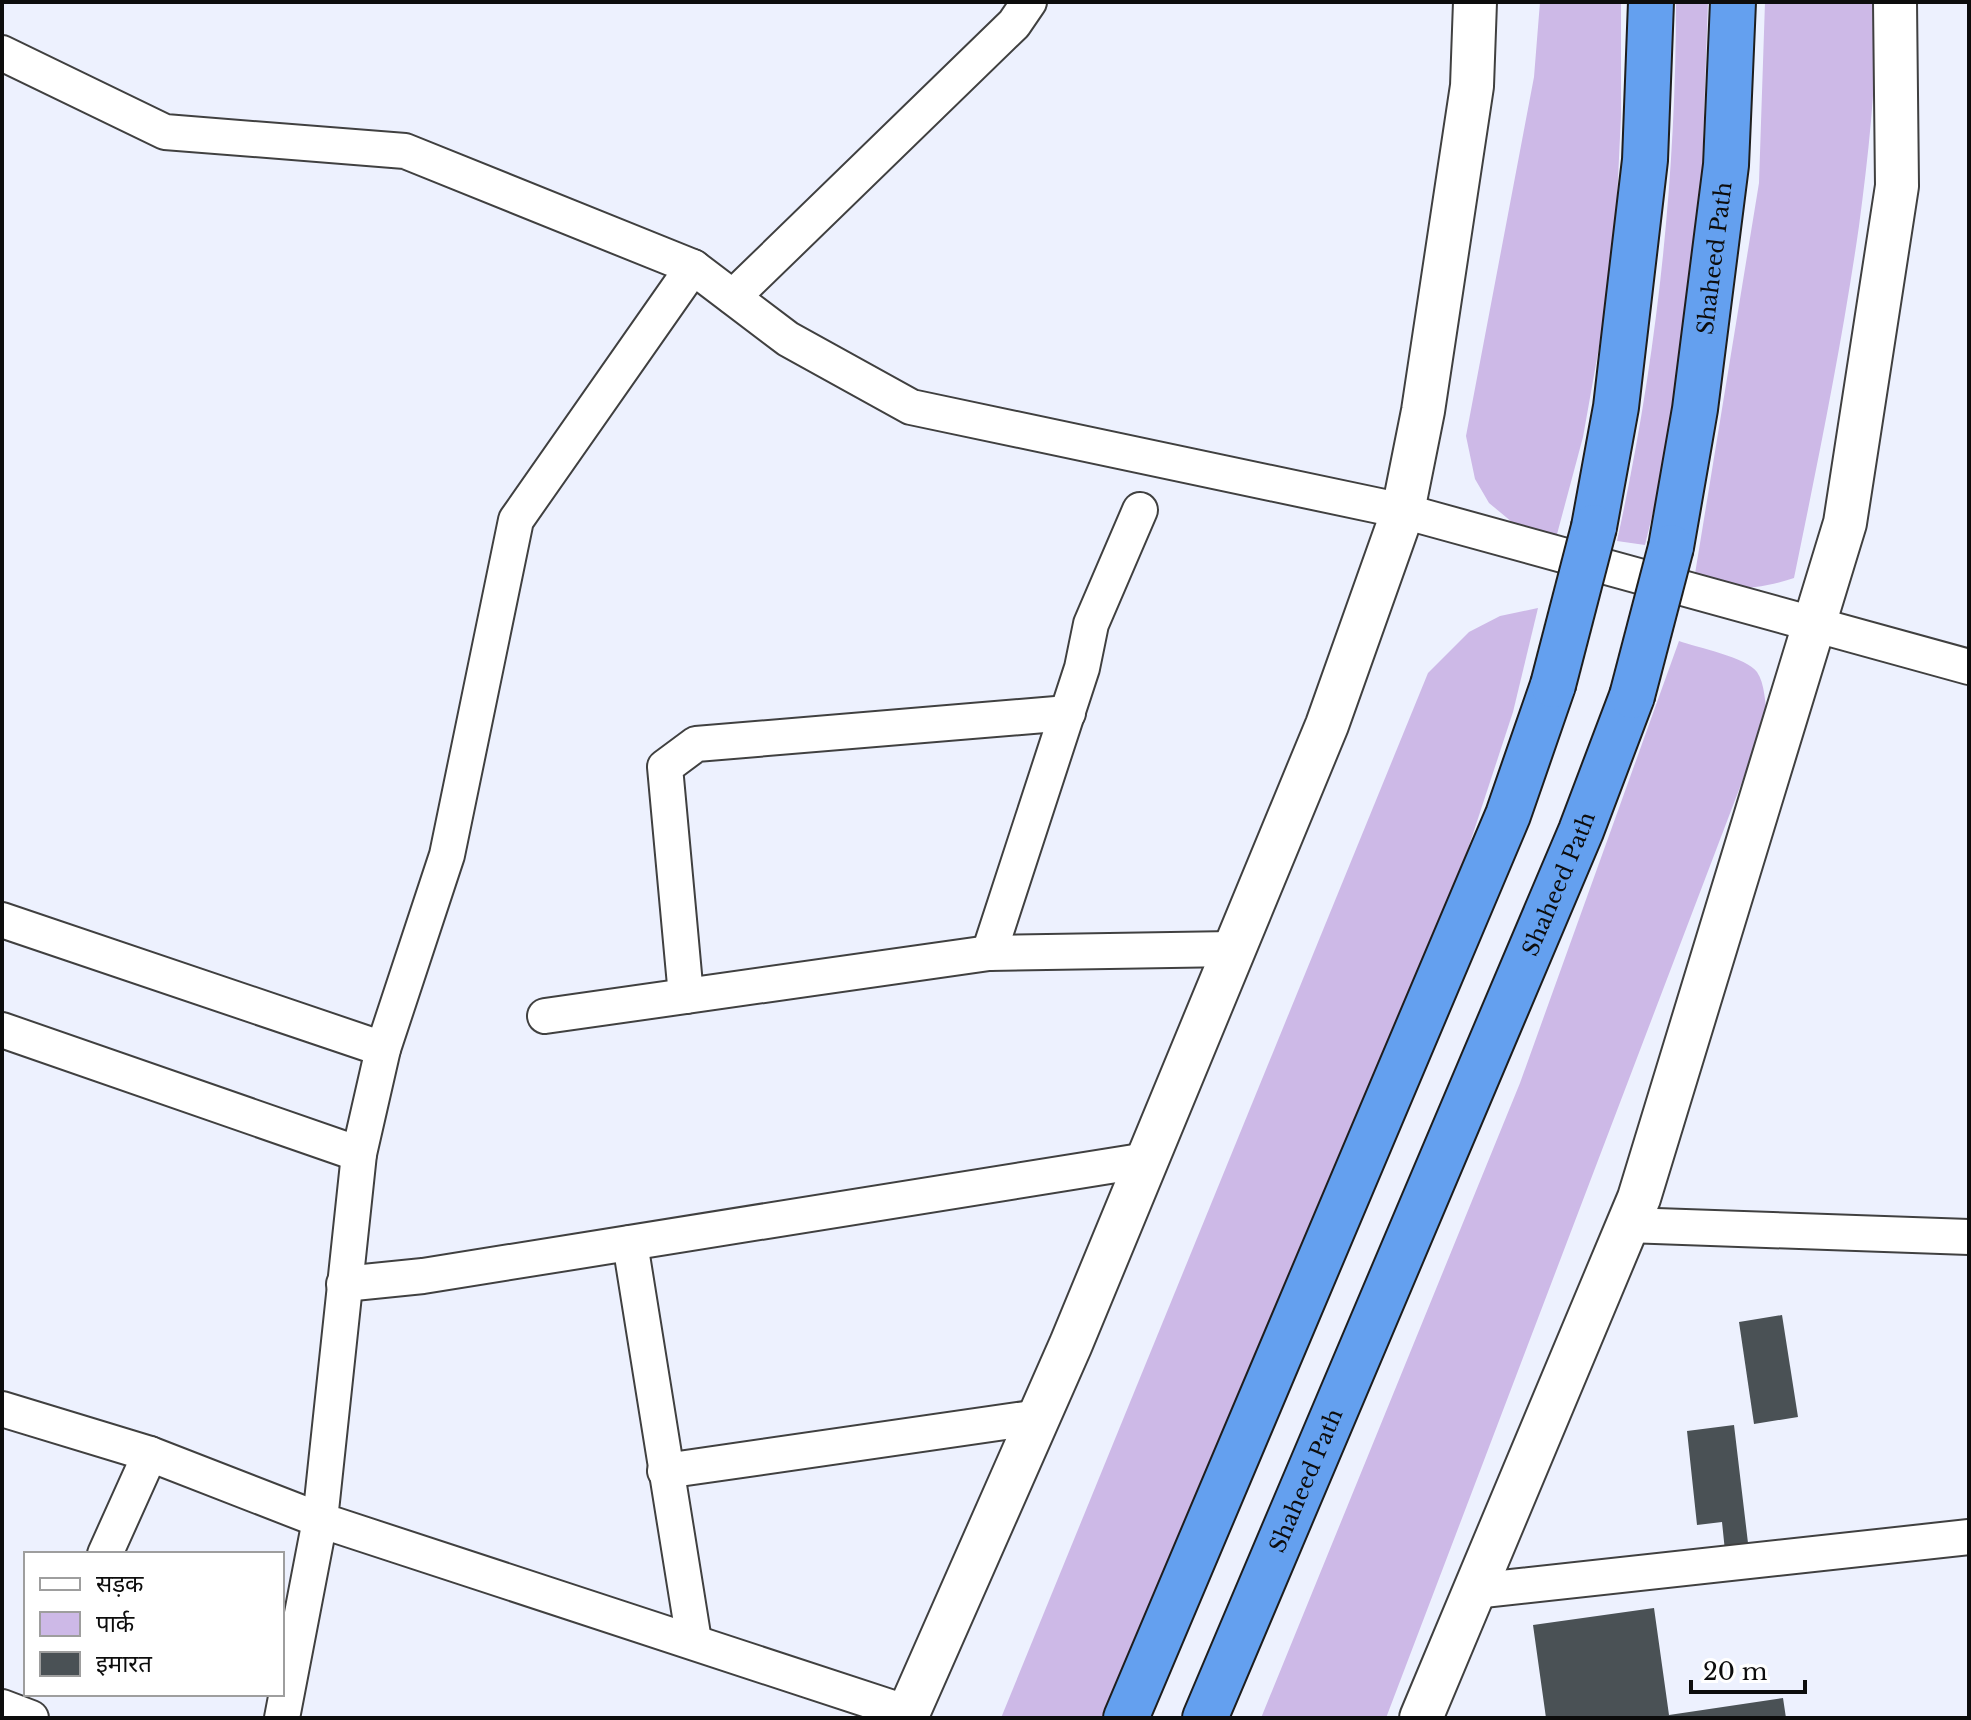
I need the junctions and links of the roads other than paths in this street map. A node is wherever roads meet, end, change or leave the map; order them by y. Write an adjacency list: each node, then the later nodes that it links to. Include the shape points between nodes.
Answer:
1 (1029, 2): 8 (street, via 1014,24)
2 (1475, 2): 10 (street, via 1472,86)
3 (1651, 2): 41 (highway, bridge, via 1645,160 1616,407 1594,527 1553,685 1508,815)
4 (1733, 2): 42 (highway, Shaheed Path, bridge, via 1726,165 1695,409 1671,547 1632,696 1581,831)
5 (1895, 2): 11 (street, via 1897,186 1845,523)
6 (2, 53): 7 (street, via 165,132 405,151)
7 (693, 267): 8 (street); 20 (street, via 516,520 447,855)
8 (733, 297): 10 (street, via 788,339 911,407)
9 (1140, 510): 13 (street, via 1091,624)
10 (1403, 511): 11 (street); 15 (street, via 1327,725)
11 (1814, 624): 12 (street); 23 (street)
12 (1969, 667)
13 (1068, 713): 16 (street); 17 (street, via 696,744 665,767)
14 (2, 920): 20 (street)
15 (1233, 949): 16 (street); 22 (street)
16 (989, 953): 17 (street)
17 (686, 996): 18 (street)
18 (545, 1016)
19 (2, 1030): 21 (street)
20 (383, 1049): 21 (street)
21 (359, 1154): 26 (street)
22 (1147, 1160): 25 (street); 28 (street)
23 (1627, 1225): 24 (street); 34 (street)
24 (1969, 1237)
25 (630, 1243): 26 (street); 30 (street)
26 (344, 1284): 31 (street)
27 (2, 1409): 29 (street)
28 (1039, 1417): 30 (street); 38 (street)
29 (150, 1454): 31 (street); 33 (street)
30 (665, 1471): 35 (street)
31 (320, 1520): 35 (street); 40 (street)
32 (1969, 1537): 34 (street)
33 (106, 1552)
34 (1474, 1591): 43 (street)
35 (694, 1641): 38 (street)
36 (42, 1696): 39 (street)
37 (2, 1707): 39 (street)
38 (907, 1715)
39 (32, 1718)
40 (282, 1718)
41 (1126, 1718)
42 (1205, 1718)
43 (1421, 1718)

